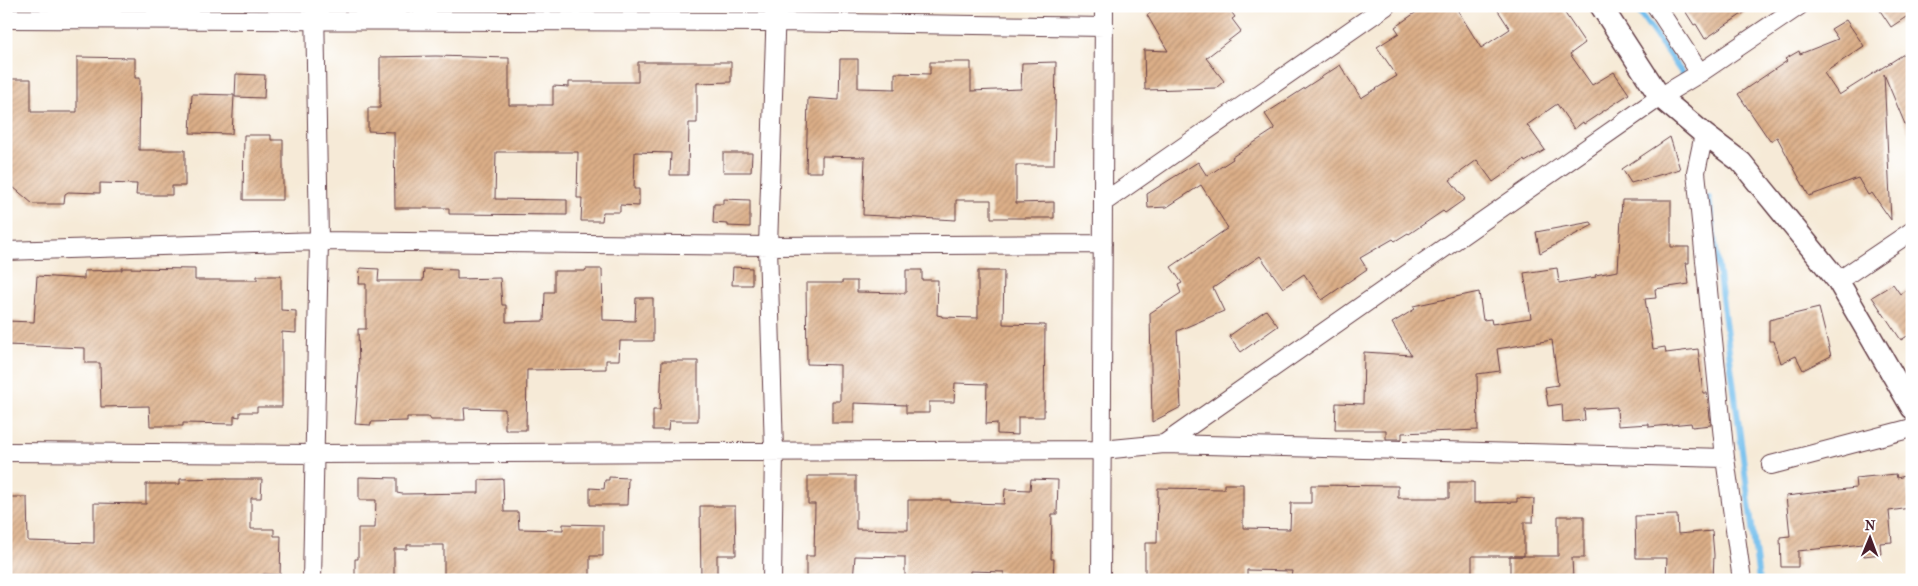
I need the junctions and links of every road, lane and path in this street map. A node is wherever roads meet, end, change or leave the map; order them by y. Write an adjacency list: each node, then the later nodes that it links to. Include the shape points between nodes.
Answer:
1 (1104, 6): 9 (street)
2 (1386, 6): 13 (street)
3 (1601, 6): 11 (street)
4 (1656, 6): 10 (street)
5 (1799, 6): 10 (street)
6 (315, 13): 7 (street); 8 (street); 15 (street)
7 (776, 14): 9 (street); 17 (street)
8 (6, 20)
9 (1104, 27): 13 (street)
10 (1700, 73): 11 (street)
11 (1660, 96): 12 (street); 22 (street)
12 (1704, 134): 19 (street, via 1741,162); 27 (street, via 1696,172)
13 (1104, 202): 16 (street)
14 (1912, 230): 19 (street)
15 (319, 241): 17 (street); 18 (street); 26 (street)
16 (1103, 244): 17 (street); 23 (street)
17 (768, 246): 24 (street)
18 (6, 251)
19 (1838, 281): 20 (street)
20 (1912, 408)
21 (1912, 428): 28 (street)
22 (1164, 444): 23 (street); 27 (street)
23 (1102, 450): 24 (street); 31 (street)
24 (774, 451): 26 (street); 30 (street)
25 (6, 452): 26 (street)
26 (315, 454): 29 (street)
27 (1725, 458): 32 (street)
28 (1771, 465)
29 (312, 580)
30 (772, 580)
31 (1102, 580)
32 (1742, 580)

